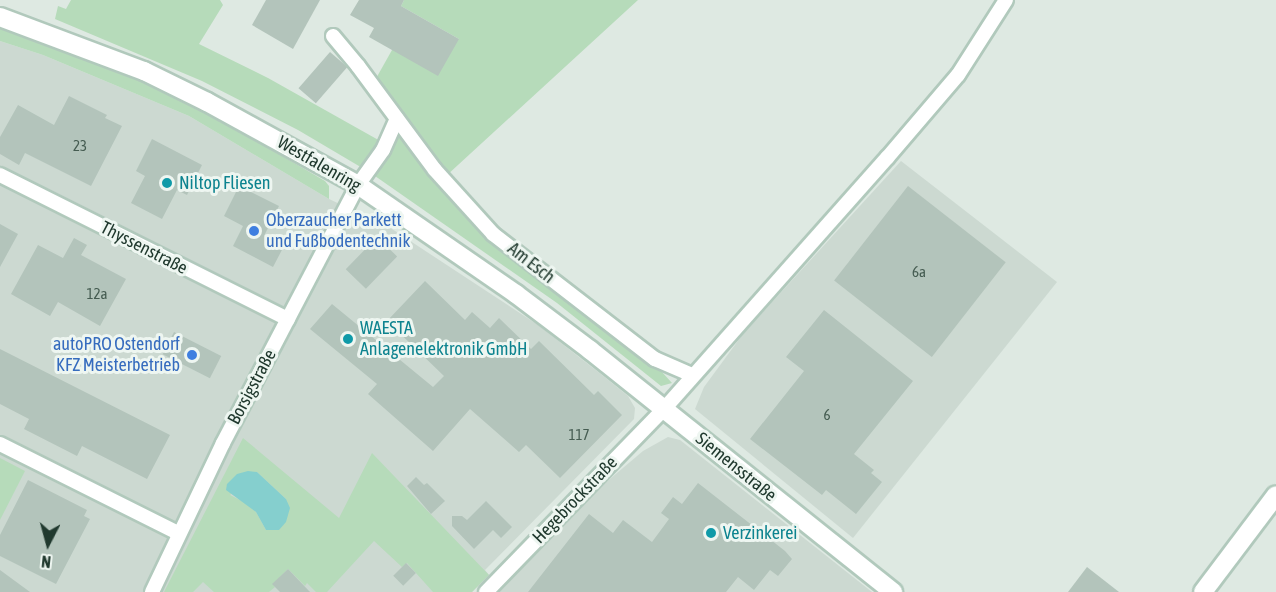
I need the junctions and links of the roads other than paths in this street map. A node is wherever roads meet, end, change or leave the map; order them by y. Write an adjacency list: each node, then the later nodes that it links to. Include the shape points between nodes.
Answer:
1 (1006, 0): 8 (street, Hegebrockstraße, via 958,75)
2 (0, 17): 6 (street, Westfalenring, via 144,71)
3 (333, 36): 4 (street, Am Esch)
4 (397, 119): 6 (street, via 383,150); 8 (street, Am Esch, via 435,170 493,234 655,359)
5 (0, 175): 7 (street, Thyssenstraße)
6 (358, 185): 7 (street, Borsigstraße); 9 (street, Westfalenring, via 516,294)
7 (288, 320): 12 (street, Borsigstraße)
8 (692, 375): 9 (street, Hegebrockstraße)
9 (664, 409): 14 (street, Hegebrockstraße); 15 (street, Siemensstraße)
10 (0, 444): 12 (street)
11 (1276, 495): 16 (street)
12 (178, 534): 13 (street, Borsigstraße)
13 (152, 592)
14 (486, 592)
15 (893, 592)
16 (1203, 592)

